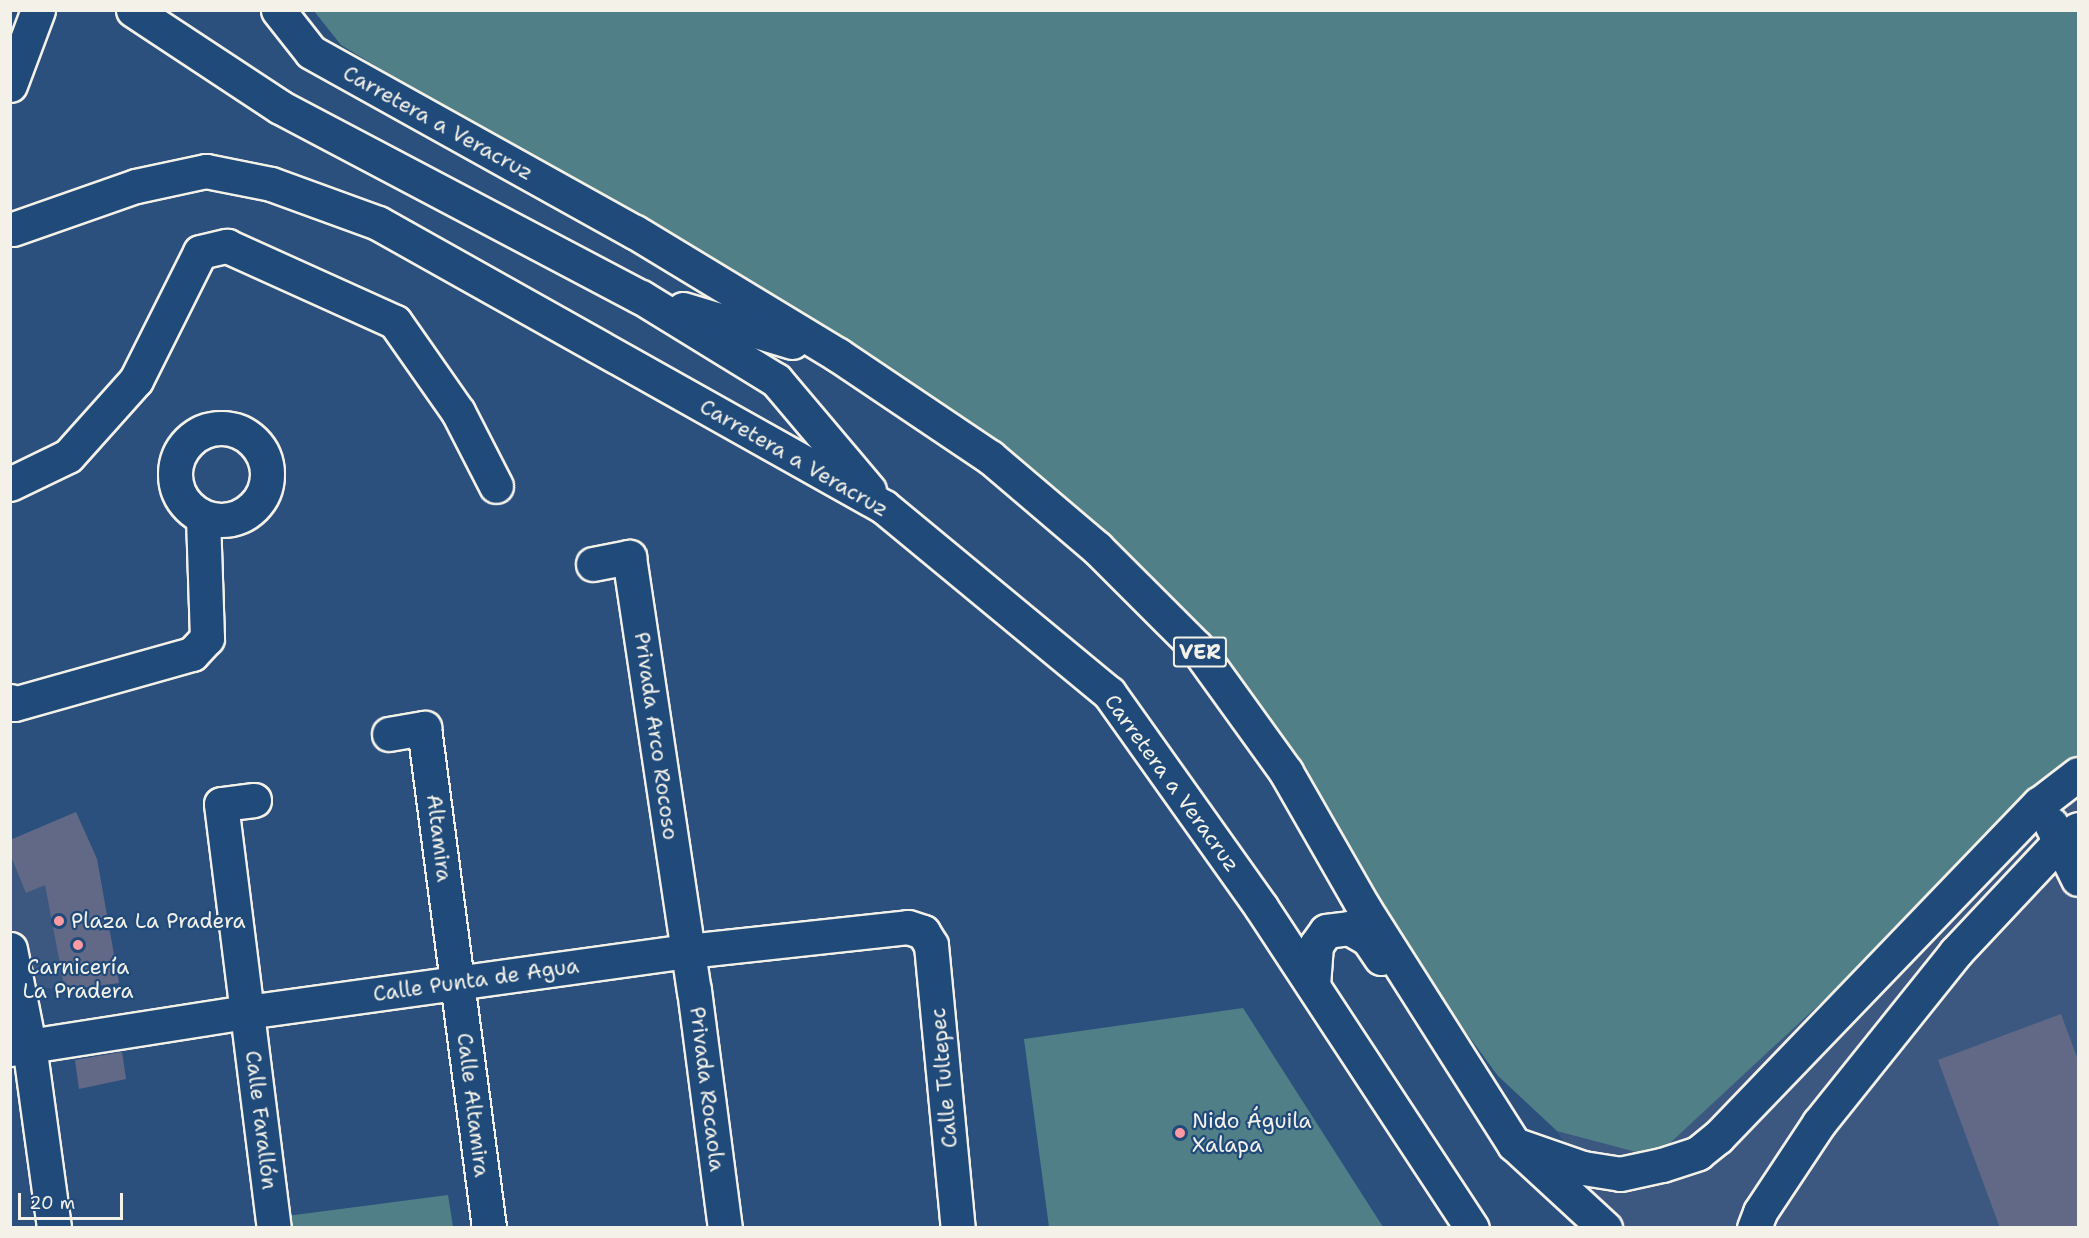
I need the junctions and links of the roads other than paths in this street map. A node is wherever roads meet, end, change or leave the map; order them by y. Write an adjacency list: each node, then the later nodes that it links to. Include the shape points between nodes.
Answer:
1 (133, 10): 6 (street, via 280,107)
2 (278, 10): 7 (street, Carretera a Veracruz / VER, via 311,52 635,232)
3 (35, 19): 4 (street)
4 (10, 85)
5 (11, 227): 10 (street, Carretera a Veracruz, via 136,186 206,171 271,184 378,223)
6 (641, 297): 7 (street); 10 (street, via 776,380)
7 (838, 355): 26 (street, Carretera a Veracruz / VER, via 990,457 1097,548 1196,647 1286,772 1364,908)
8 (10, 484): 9 (street, via 68,456 136,380 200,252 227,246 395,322 458,412)
9 (496, 486)
10 (884, 507): 24 (street, Carretera a Veracruz, via 1109,693)
11 (203, 517): 13 (street, via 207,638 192,654 14,704)
12 (593, 564): 22 (street, Privada Arco Rocoso, via 629,557)
13 (10, 701)
14 (388, 734): 23 (street, Altamira, via 424,728)
15 (2079, 774): 17 (street)
16 (254, 800): 25 (street, Calle Farallón, via 221,804)
17 (2039, 804): 18 (street); 28 (street, via 1726,1129 1698,1153 1620,1174 1583,1168)
18 (2070, 834): 19 (street); 36 (street, via 1955,953 1819,1123)
19 (2079, 879)
20 (923, 932): 22 (street, Calle Punta de Agua, via 908,927); 33 (street, Calle Tultepec, via 931,945)
21 (10, 949): 27 (street)
22 (688, 951): 23 (street, Calle Punta de Agua); 32 (street, Privada Rocaola)
23 (458, 983): 25 (street, Calle Punta de Agua); 31 (street, Calle Altamira)
24 (1313, 985): 26 (street, via 1316,945 1326,931 1349,928 1368,939); 34 (street, Carretera a Veracruz)
25 (247, 1012): 27 (street, Calle Punta de Agua); 30 (street, Calle Farallón)
26 (1439, 1025): 28 (street, Carretera a Veracruz / VER)
27 (20, 1047): 29 (street)
28 (1514, 1144): 35 (street, Carretera a Veracruz / VER)
29 (54, 1227)
30 (274, 1227)
31 (489, 1227)
32 (725, 1227)
33 (958, 1227)
34 (1472, 1227)
35 (1605, 1227)
36 (1754, 1227)

